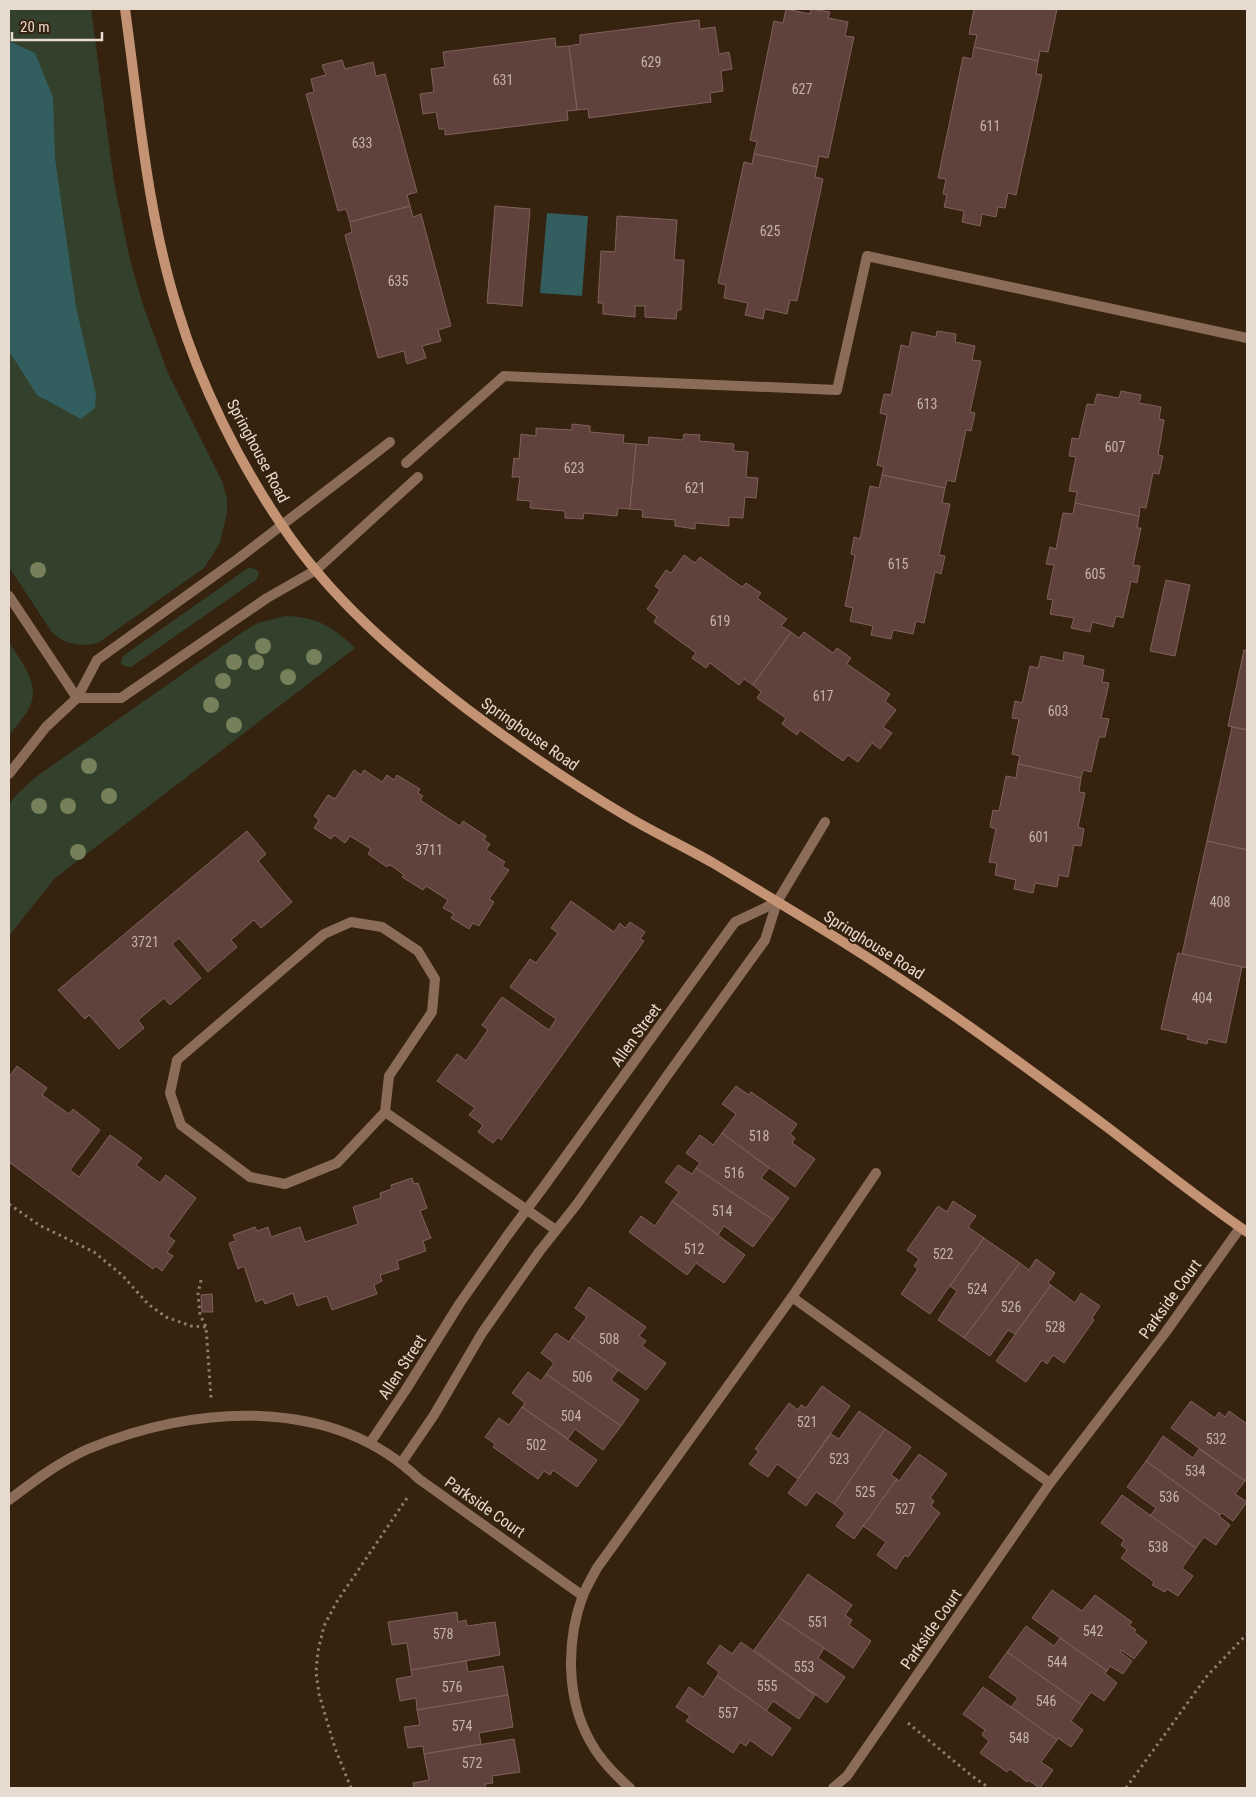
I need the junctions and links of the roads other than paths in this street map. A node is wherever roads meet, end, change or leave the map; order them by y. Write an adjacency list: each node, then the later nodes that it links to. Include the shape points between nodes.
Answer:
1 (124, 9): 6 (street, Springhouse Road, via 152,207 178,314 198,367 233,442)
2 (1247, 338): 4 (street, via 866,256 837,390 504,376)
3 (390, 442): 6 (street)
4 (406, 463)
5 (418, 478): 7 (street)
6 (282, 526): 7 (street, Springhouse Road); 9 (street, via 97,660)
7 (316, 570): 9 (street, via 267,598 121,698); 12 (street, Springhouse Road, via 383,641 510,741 628,817)
8 (9, 596): 9 (street)
9 (77, 698): 10 (street, via 46,726)
10 (9, 774)
11 (825, 822): 12 (street)
12 (777, 902): 15 (street, Allen Street, via 735,922); 16 (street, via 765,940); 17 (street, Springhouse Road, via 982,1035)
13 (385, 1112): 13 (street, via 389,1076 432,1012 435,979 418,951 382,926 351,922 324,934 177,1060 170,1093 181,1125 250,1177 285,1184 337,1163); 15 (street)
14 (876, 1172): 18 (street)
15 (526, 1210): 16 (street); 19 (street, Allen Street, via 460,1303)
16 (556, 1230): 20 (street, via 482,1333)
17 (1244, 1230): 21 (street, Parkside Court)
18 (792, 1296): 21 (street); 23 (street, via 597,1568)
19 (370, 1443): 20 (street, Parkside Court); 22 (street, via 333,1427 284,1418 233,1415 183,1420 134,1432 87,1450 42,1474)
20 (402, 1462): 23 (street, Parkside Court, via 419,1479)
21 (1050, 1483): 25 (street, Parkside Court, via 847,1776)
22 (9, 1500)
23 (583, 1596): 24 (street, via 573,1632 571,1671 576,1709 590,1741 609,1769)
24 (630, 1788)
25 (833, 1788)

